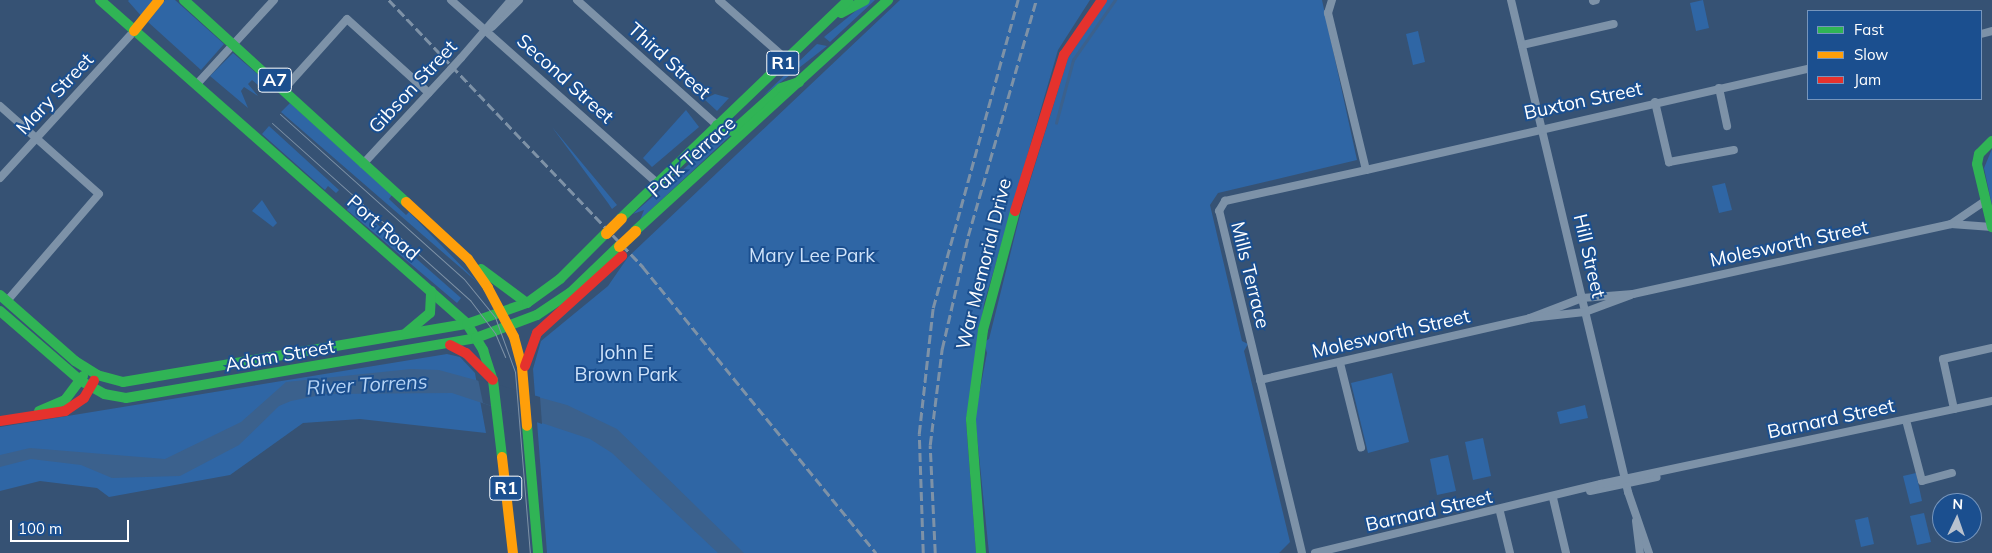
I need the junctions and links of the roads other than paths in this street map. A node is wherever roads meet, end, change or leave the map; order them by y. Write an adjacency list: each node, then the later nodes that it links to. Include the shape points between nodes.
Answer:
1 (100, 0): 18 (main road, Port Road)
2 (159, 0): 18 (main road)
3 (184, 0): 20 (main road, Port Road / A7)
4 (274, 0): 20 (street)
5 (451, 0): 19 (street, Second Street)
6 (511, 0): 19 (street, Gibson Street)
7 (519, 0): 19 (street, Gibson Street)
8 (577, 0): 31 (street, Third Street)
9 (719, 0): 22 (street)
10 (864, 0): 16 (main road)
11 (888, 0): 24 (main road, Park Terrace / R1)
12 (1102, 0): 79 (main road, War Memorial Drive, via 1064,55 1023,181 983,330 970,419)
13 (1332, 0): 38 (street, via 1328,13)
14 (1511, 0): 21 (street, Hill Street)
15 (845, 1): 16 (main road, Park Terrace / R1)
16 (829, 19): 22 (main road, Park Terrace / R1)
17 (1614, 24): 21 (street)
18 (134, 31): 25 (main road, Port Road); 34 (street, Mary Street)
19 (486, 31): 28 (street, Gibson Street, bridge); 40 (street, Second Street)
20 (234, 44): 25 (street); 27 (main road, Port Road / A7)
21 (1522, 45): 33 (street, Hill Street)
22 (786, 59): 31 (main road, Park Terrace / R1)
23 (1807, 69): 26 (street, Buxton Street)
24 (802, 81): 31 (main road, via 781,88 734,131); 44 (main road, Park Terrace / R1, bridge)
25 (196, 84): 46 (main road, Port Road)
26 (1718, 88): 29 (street, Buxton Street); 32 (street)
27 (284, 89): 28 (street, via 347,19); 37 (main road, Port Road / A7)
28 (429, 93): 37 (street, Gibson Street)
29 (1654, 102): 33 (street, Buxton Street); 36 (street, via 1669,162)
30 (0, 106): 34 (street)
31 (717, 125): 40 (main road, Park Terrace / R1)
32 (1727, 126)
33 (1541, 127): 38 (street, Buxton Street); 48 (street, Hill Street)
34 (36, 138): 39 (street, Mary Street); 49 (street, via 99,194)
35 (1990, 143): 41 (main road, via 1978,164)
36 (1734, 150)
37 (363, 164): 45 (main road, Port Road / A7)
38 (1366, 170): 64 (street, Mills Terrace, via 1225,201 1220,206)
39 (0, 178)
40 (657, 183): 50 (main road, Park Terrace / R1, bridge, via 560,279)
41 (1985, 201): 42 (street, Molesworth Street); 43 (main road)
42 (1951, 224): 43 (street, Molesworth Street); 47 (street, Molesworth Street)
43 (1992, 227)
44 (622, 250): 55 (main road, Park Terrace, via 570,293); 63 (main road, R1, via 575,303 537,333 527,351)
45 (468, 259): 50 (main road); 52 (main road, Port Road / A7)
46 (432, 291): 54 (main road, Port Road); 56 (main road, via 430,313)
47 (1633, 294): 48 (street, Molesworth Street); 51 (street, Molesworth Street)
48 (1582, 298): 51 (street, Hill Street); 53 (street, Molesworth Street)
49 (2, 302): 61 (main road); 65 (main road)
50 (527, 303): 52 (main road, Park Terrace / R1)
51 (1585, 312): 53 (street, Molesworth Street); 72 (street, Hill Street)
52 (504, 314): 54 (main road, R1); 55 (main road, Port Road / A7)
53 (1530, 318): 60 (street, Molesworth Street)
54 (467, 324): 56 (main road, Adam Street); 57 (main road, Port Road / R1)
55 (510, 328): 57 (main road, Park Terrace); 63 (main road, Port Road)
56 (403, 335): 61 (main road, Adam Street, via 141,383)
57 (476, 338): 58 (main road, Adam Street); 62 (main road, Port Road / R1)
58 (450, 344): 62 (main road); 65 (main road, Adam Street, via 126,398)
59 (1992, 348): 67 (street, via 1943,359)
60 (1340, 363): 64 (street, Molesworth Street); 70 (street)
61 (92, 372): 65 (main road)
62 (493, 380): 77 (main road, Port Road / R1)
63 (524, 380): 78 (main road, Port Road / R1)
64 (1260, 380): 80 (street, Mills Terrace)
65 (86, 384): 68 (main road, via 65,400 19,417)
66 (1992, 401): 67 (street, Barnard Street)
67 (1954, 409): 69 (street, Barnard Street)
68 (0, 420)
69 (1906, 420): 71 (street, via 1922,481); 72 (street, Barnard Street)
70 (1361, 447)
71 (1952, 473)
72 (1626, 481): 73 (street, Barnard Street); 75 (street, Hill Street)
73 (1553, 498): 74 (street, Barnard Street); 83 (street)
74 (1500, 512): 76 (street, Barnard Street); 82 (street)
75 (1636, 519): 84 (street, Hill Street); 85 (street, Hill Street)
76 (1350, 549): 81 (street, Barnard Street)
77 (513, 553)
78 (538, 553)
79 (981, 553)
80 (1302, 553)
81 (1315, 553)
82 (1510, 553)
83 (1566, 553)
84 (1640, 553)
85 (1649, 553)

